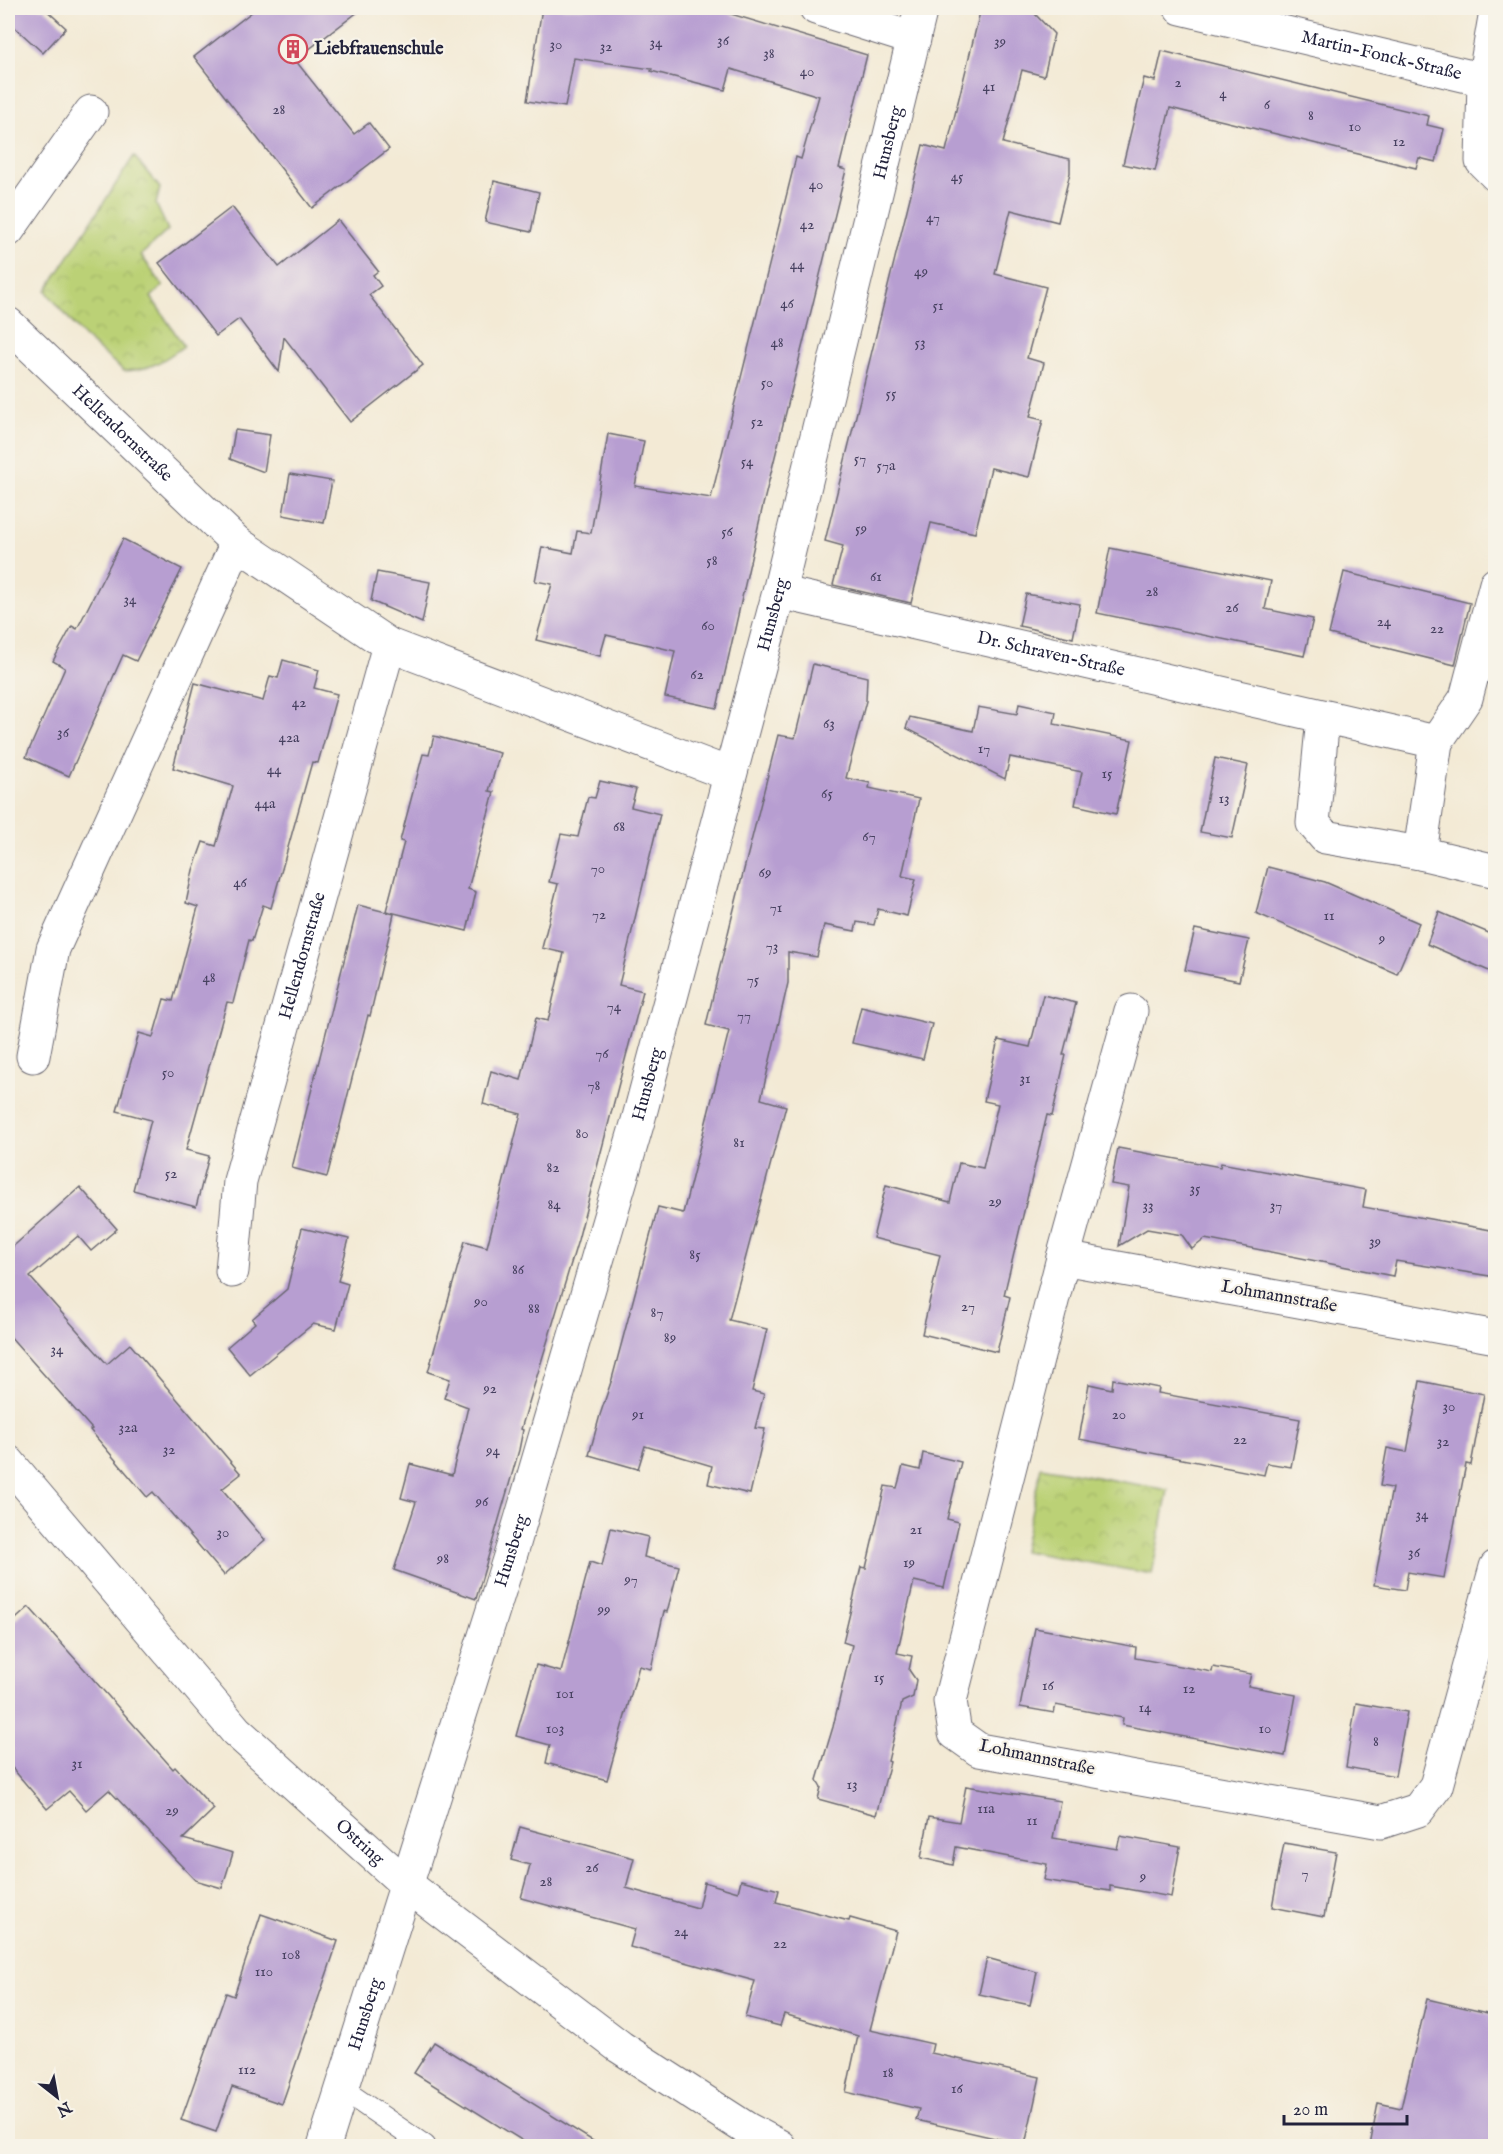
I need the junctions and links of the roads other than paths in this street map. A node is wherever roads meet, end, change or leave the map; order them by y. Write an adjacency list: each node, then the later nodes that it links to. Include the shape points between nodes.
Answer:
1 (816, 8): 5 (street)
2 (921, 8): 5 (street, Hunsberg)
3 (1181, 8): 6 (street, Martin-Fonck-Straße)
4 (1496, 11): 6 (street)
5 (914, 39): 13 (street, Hunsberg)
6 (1484, 80): 8 (street, Martin-Fonck-Straße, via 1482,161)
7 (91, 112): 9 (street)
8 (1496, 175)
9 (8, 230)
10 (8, 324): 11 (street, Hellendornstraße)
11 (237, 543): 14 (street, Hellendornstraße); 21 (street, via 52,949)
12 (1496, 584): 16 (street, via 1466,698)
13 (779, 592): 15 (street, Dr. Schraven-Straße); 17 (street, Hunsberg)
14 (389, 645): 17 (street, Hellendornstraße); 23 (street, Hellendornstraße, via 240,1182)
15 (1323, 717): 16 (street, Dr. Schraven-Straße); 18 (street, via 1312,823 1325,837)
16 (1436, 742): 18 (street)
17 (729, 774): 28 (street, Hunsberg, via 638,1121 512,1550)
18 (1420, 853): 19 (street)
19 (1496, 871)
20 (1131, 1011): 22 (street, Lohmannstraße)
21 (33, 1056)
22 (1063, 1257): 24 (street, Lohmannstraße); 27 (street, Lohmannstraße, via 950,1701 955,1733 979,1750 1381,1822 1418,1810 1436,1786)
23 (232, 1271)
24 (1496, 1337)
25 (8, 1462): 28 (street, Ostring, via 236,1731)
26 (1496, 1567): 27 (street, Lohmannstraße)
27 (1483, 1671)
28 (407, 1885): 29 (street, Hunsberg); 32 (street, Ostring, via 620,2047)
29 (342, 2089): 30 (street, Hunsberg); 31 (lane)
30 (324, 2146)
31 (425, 2146)
32 (779, 2146)

